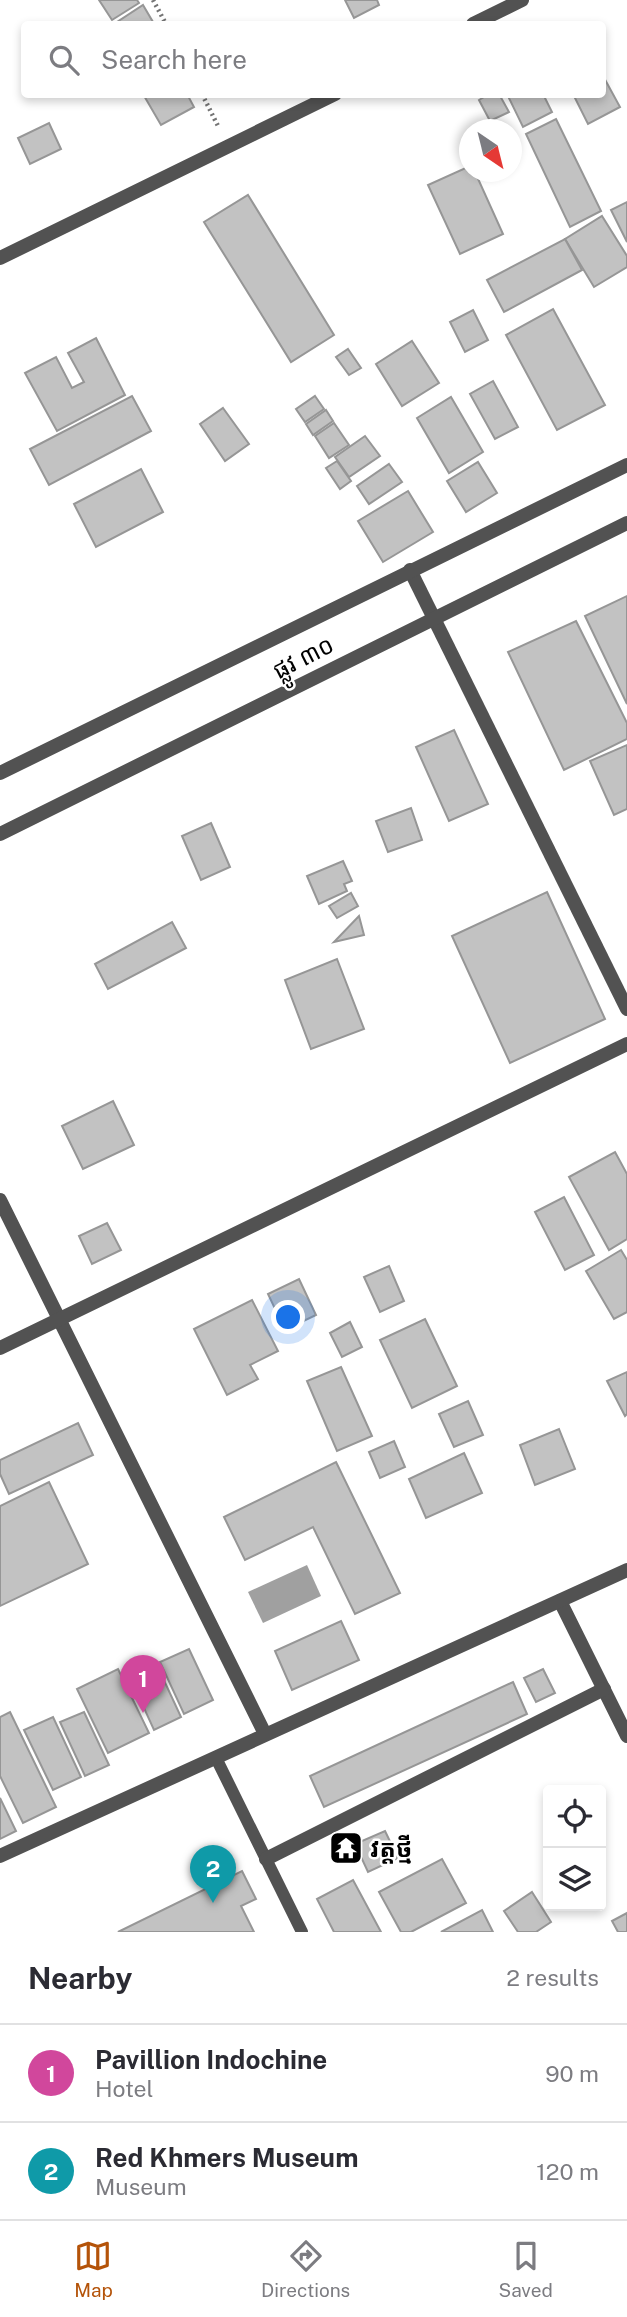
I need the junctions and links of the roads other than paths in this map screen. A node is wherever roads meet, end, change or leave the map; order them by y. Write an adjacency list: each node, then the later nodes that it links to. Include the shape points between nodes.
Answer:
1 (522, 0): 2 (street)
2 (479, 21)
3 (327, 98): 4 (street)
4 (0, 258)
5 (627, 465): 7 (street, ផ្លូវ ៣០)
6 (627, 523): 8 (street, ផ្លូវ ៣០)
7 (410, 570): 8 (street); 9 (street, ផ្លូវ ៣០)
8 (434, 617): 10 (street, ផ្លូវ ៣០); 11 (street)
9 (0, 773)
10 (0, 834)
11 (627, 1009)
12 (625, 1050): 14 (street)
13 (0, 1200): 14 (street)
14 (59, 1319): 15 (street); 19 (street)
15 (0, 1348)
16 (627, 1570): 17 (street)
17 (560, 1601): 18 (street); 19 (street)
18 (604, 1689): 20 (street); 23 (street)
19 (265, 1734): 21 (street)
20 (627, 1736)
21 (216, 1758): 22 (street); 23 (lane)
22 (0, 1856)
23 (266, 1859): 24 (lane)
24 (302, 1932)

